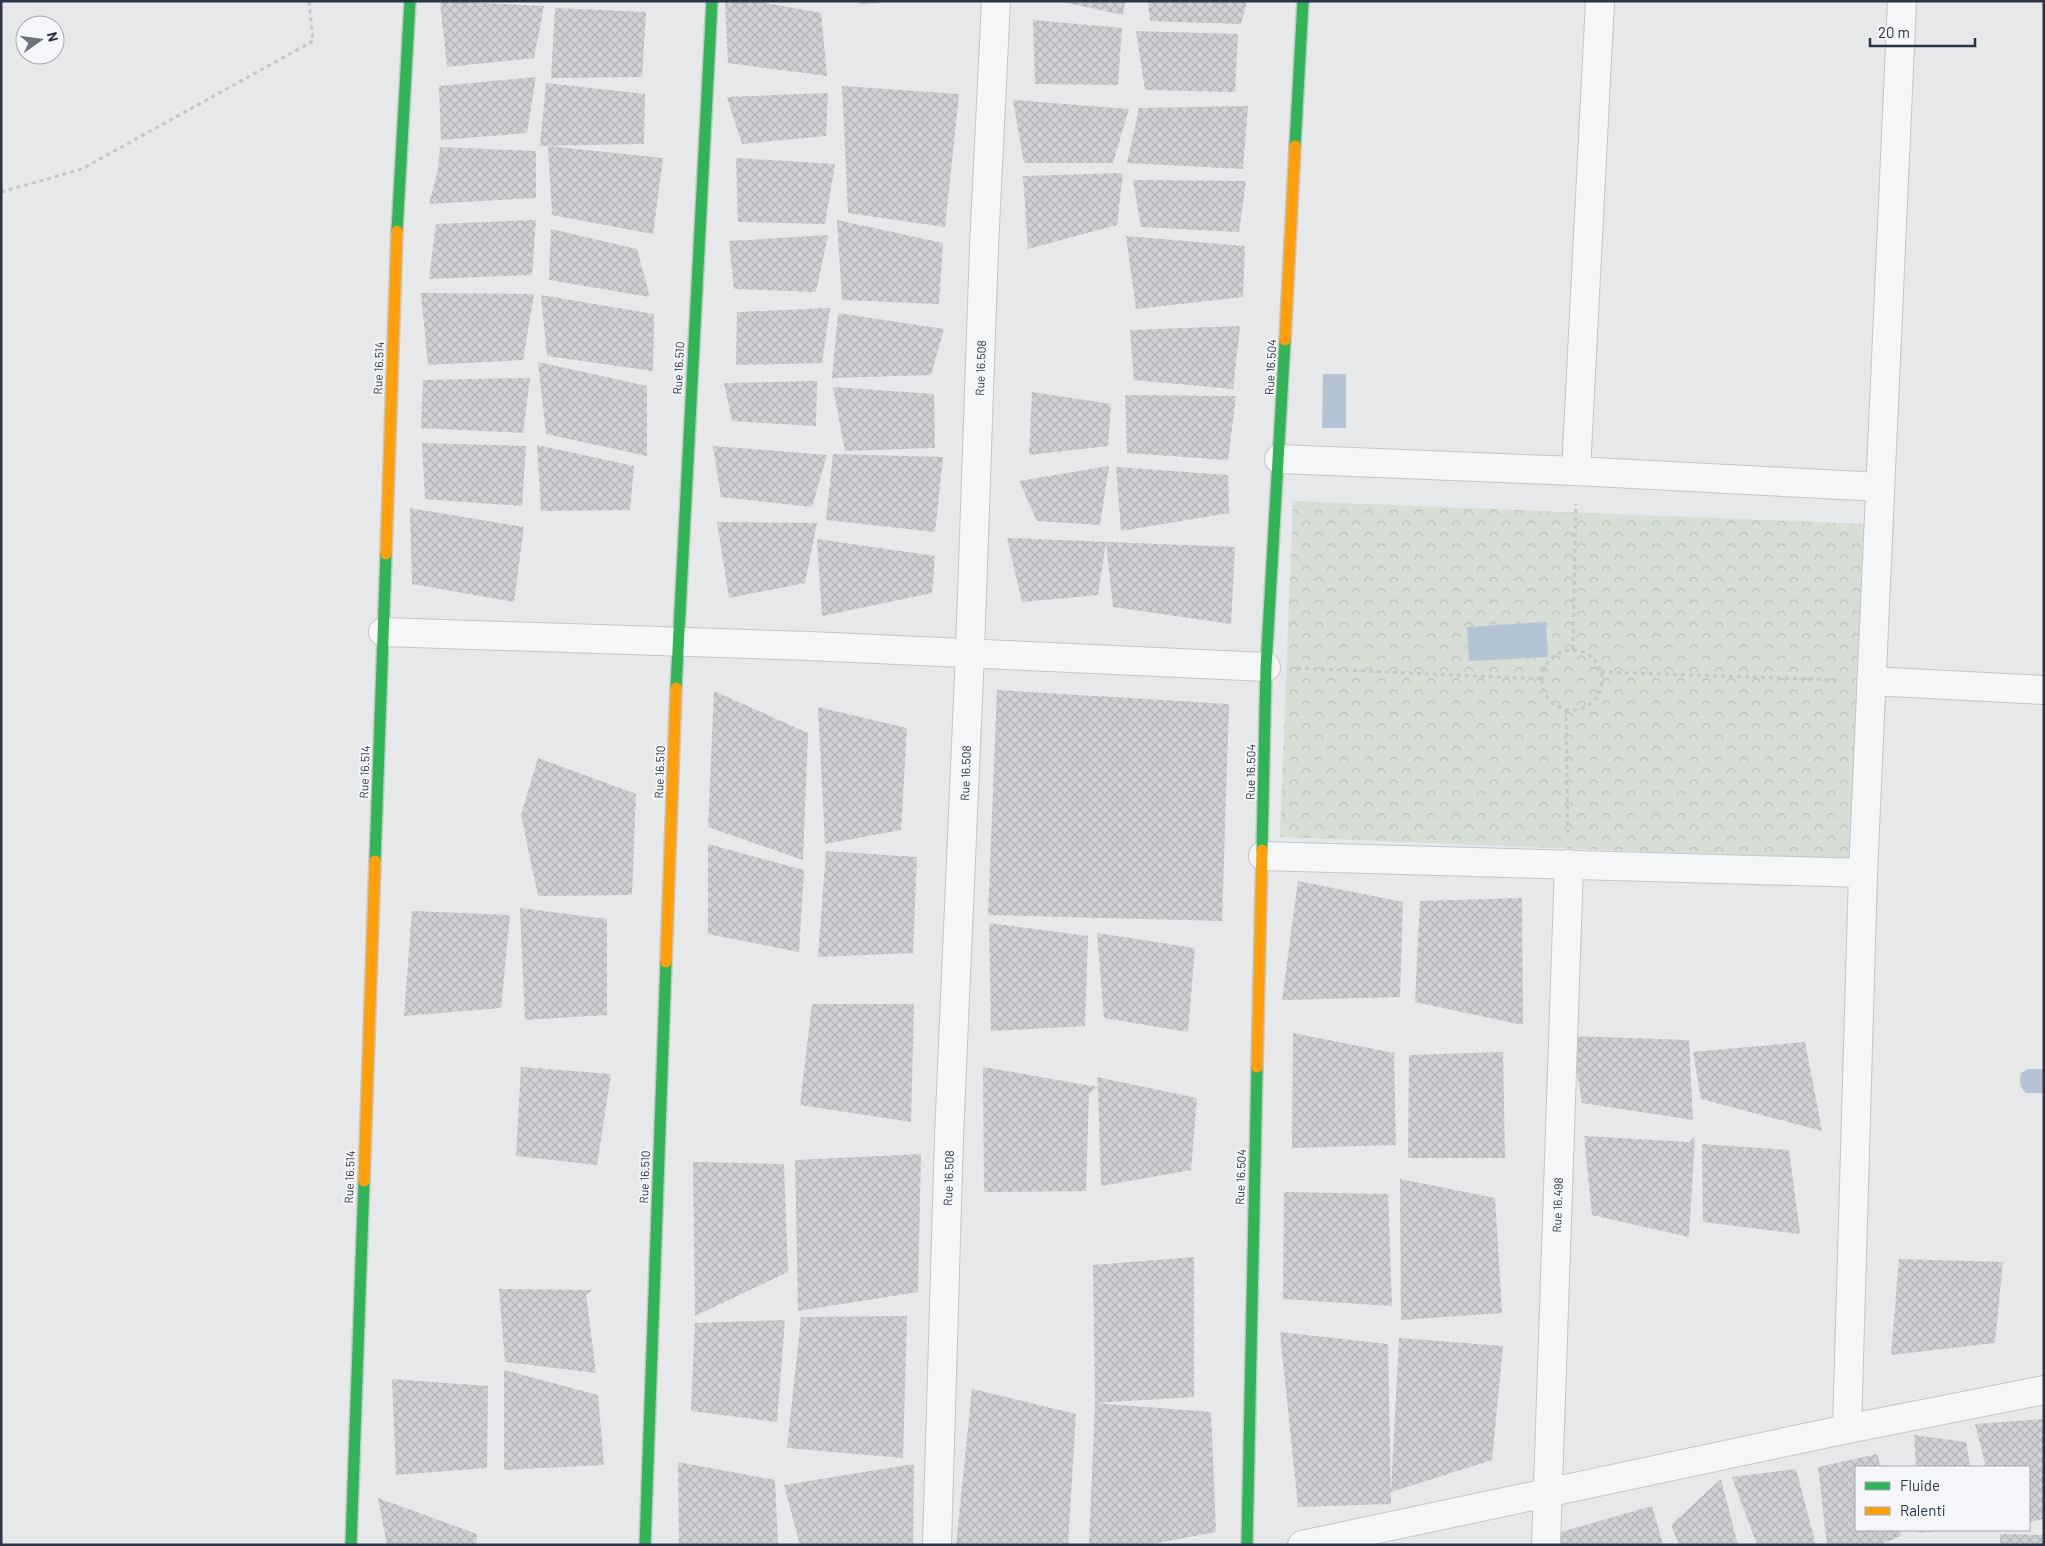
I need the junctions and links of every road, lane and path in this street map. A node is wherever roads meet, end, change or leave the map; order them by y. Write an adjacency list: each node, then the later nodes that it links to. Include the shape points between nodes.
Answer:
1 (309, 1): 8 (path, via 313,41 82,169)
2 (410, 1): 12 (street, Rue 16.514, via 397,230)
3 (712, 1): 13 (street, Rue 16.510)
4 (996, 1): 15 (street, Rue 16.508)
5 (1304, 1): 9 (street, Rue 16.504)
6 (1600, 1): 10 (street)
7 (1902, 1): 11 (street)
8 (1, 192)
9 (1279, 458): 10 (street); 16 (street, Rue 16.504)
10 (1576, 471): 11 (street); 14 (path)
11 (1880, 488): 19 (street)
12 (383, 632): 13 (street); 28 (street, Rue 16.514)
13 (678, 642): 15 (street); 29 (street, Rue 16.510)
14 (1573, 649): 17 (path, via 1587,653); 18 (path, via 1550,658)
15 (970, 652): 16 (street); 30 (street, Rue 16.508, via 949,1136)
16 (1266, 666): 18 (path); 22 (street, Rue 16.504)
17 (1601, 672): 19 (path); 21 (path, via 1602,682 1596,699 1578,709)
18 (1542, 679): 21 (path, via 1548,699)
19 (1871, 680): 20 (street); 24 (street)
20 (2044, 690)
21 (1566, 709): 23 (path)
22 (1263, 856): 23 (street); 31 (street, Rue 16.504)
23 (1569, 864): 24 (street); 27 (street, Rue 16.498)
24 (1863, 873): 26 (street)
25 (2044, 1390): 26 (street)
26 (1847, 1429): 27 (street)
27 (1548, 1492): 32 (street); 33 (street, Rue 16.498)
28 (351, 1545)
29 (645, 1545)
30 (937, 1545)
31 (1246, 1545)
32 (1302, 1545)
33 (1546, 1545)

